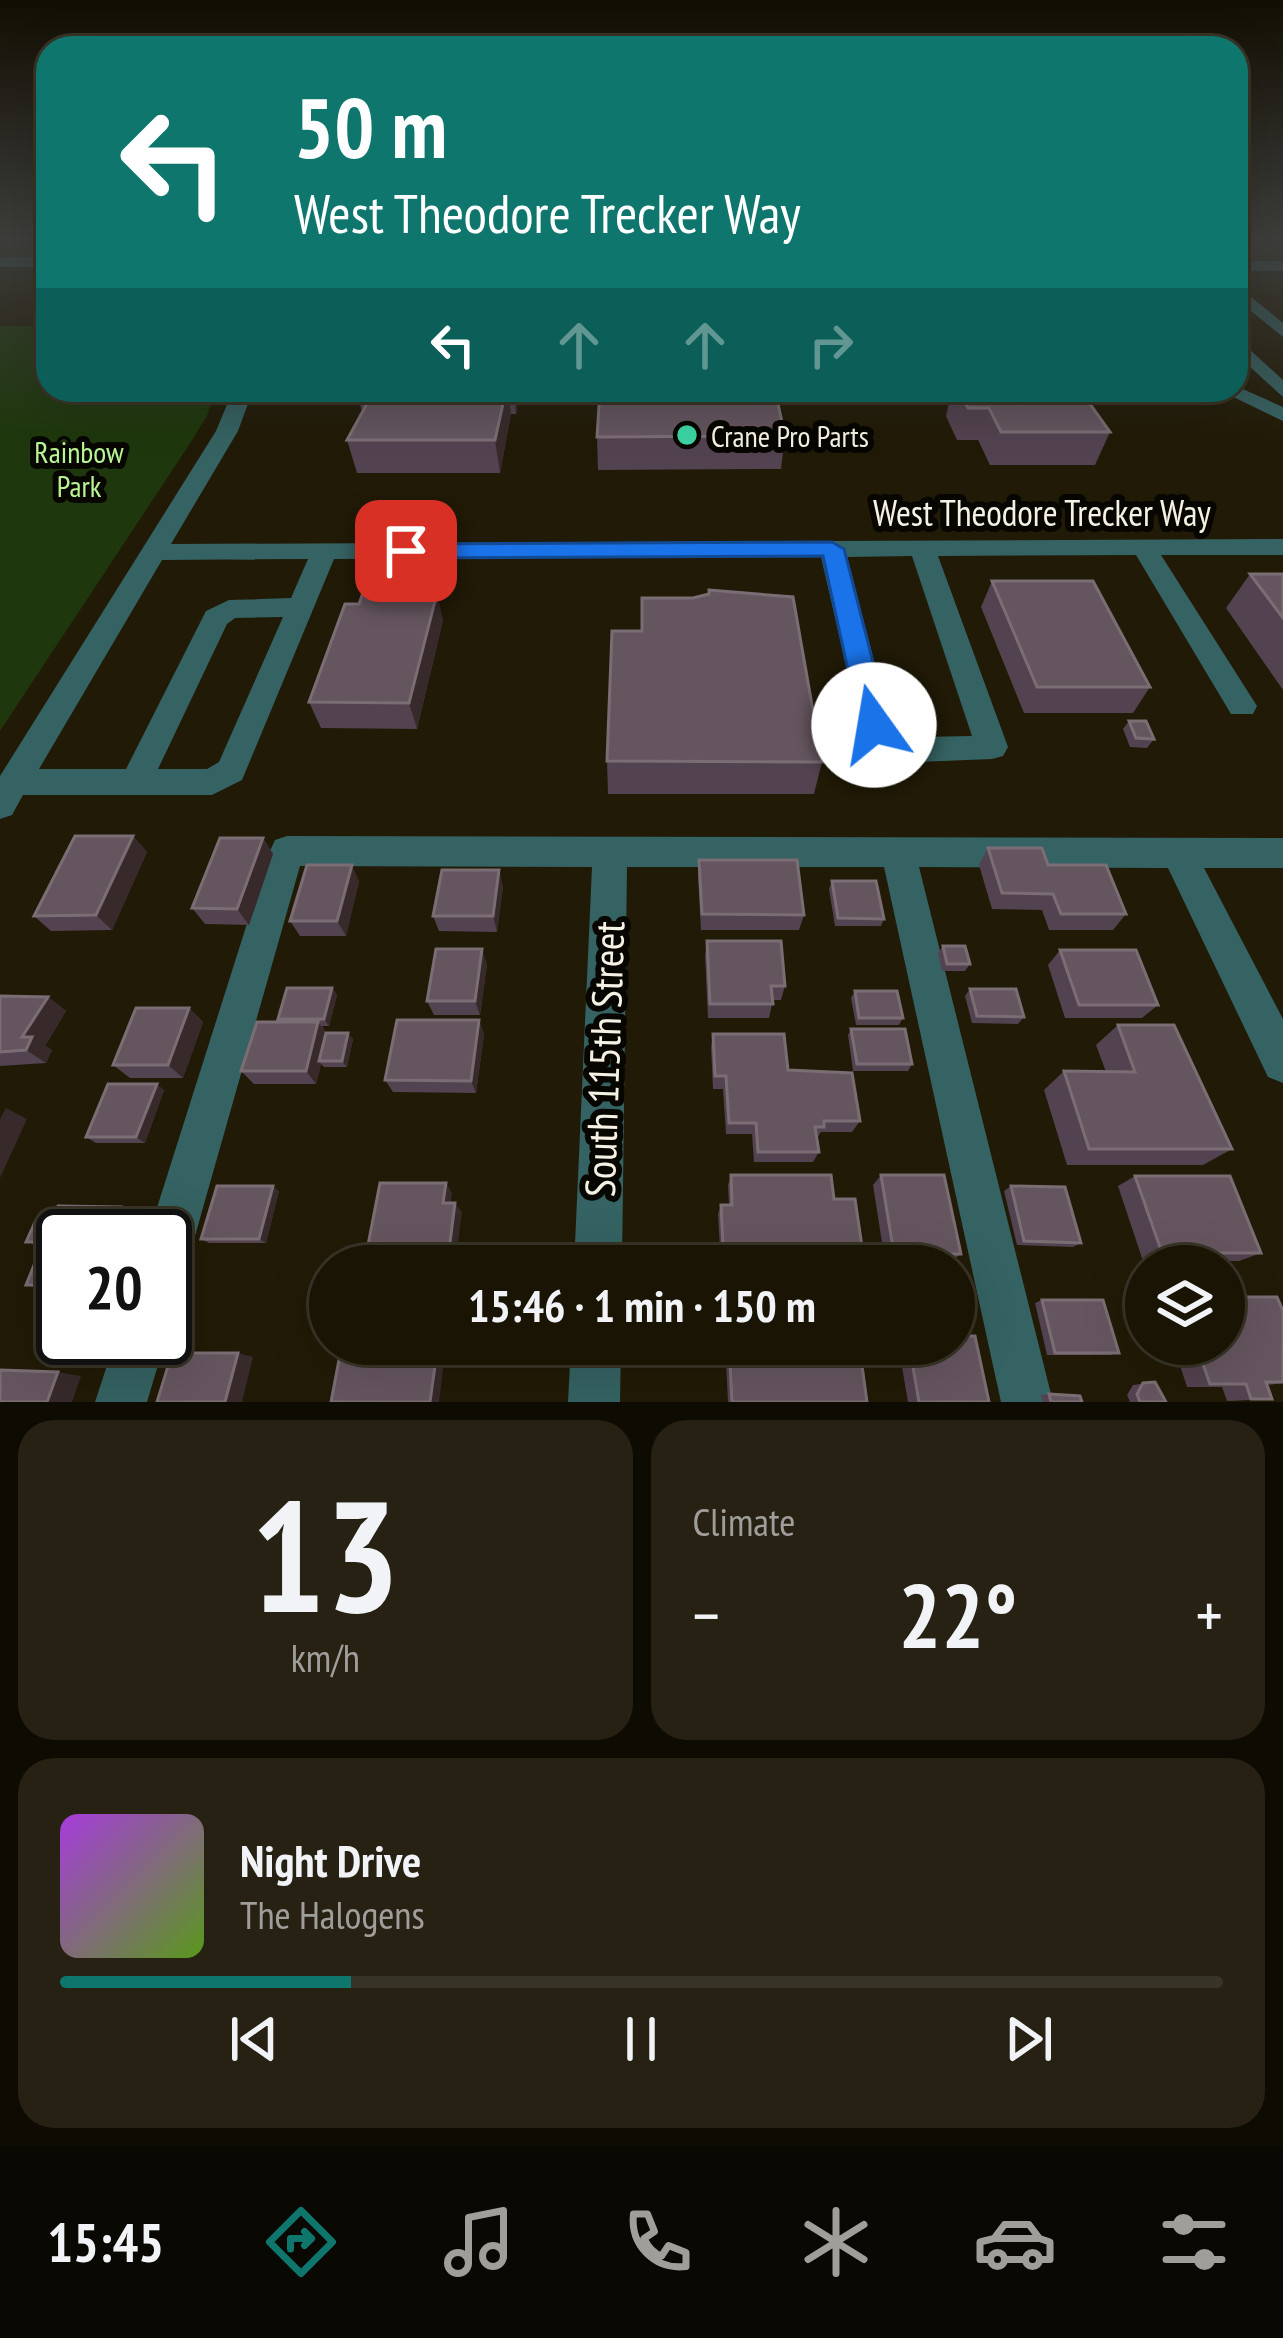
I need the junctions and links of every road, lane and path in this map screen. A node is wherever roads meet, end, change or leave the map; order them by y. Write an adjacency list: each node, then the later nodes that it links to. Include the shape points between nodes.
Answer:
1 (1275, 318): 2 (street)
2 (1283, 332)
3 (1248, 353): 4 (street)
4 (1275, 374): 5 (street)
5 (1283, 391)
6 (1248, 399): 8 (street)
7 (238, 402): 13 (street)
8 (1283, 415)
9 (1283, 547): 11 (street, West Theodore Trecker Way)
10 (922, 548): 11 (street, West Theodore Trecker Way); 12 (street, West Theodore Trecker Way); 12 (street, via 992,747 918,750 874,725)
11 (1144, 548): 16 (street)
12 (832, 549): 14 (street, West Theodore Trecker Way)
13 (153, 552): 14 (street, West Theodore Trecker Way); 18 (street)
14 (324, 552): 15 (street)
15 (301, 607): 17 (street, via 229,609 216,618); 17 (street, via 231,771 212,782)
16 (1242, 706)
17 (136, 781): 18 (street)
18 (7, 794)
19 (610, 852): 20 (street); 24 (street, via 287,851); 25 (street, South 115th Street)
20 (898, 852): 21 (street); 30 (street)
21 (1178, 853): 22 (street); 23 (street)
22 (1283, 853)
23 (1283, 1062)
24 (179, 1209)
25 (599, 1245)
26 (132, 1365): 28 (street)
27 (595, 1365): 29 (street)
28 (121, 1402)
29 (594, 1402)
30 (1027, 1402)

